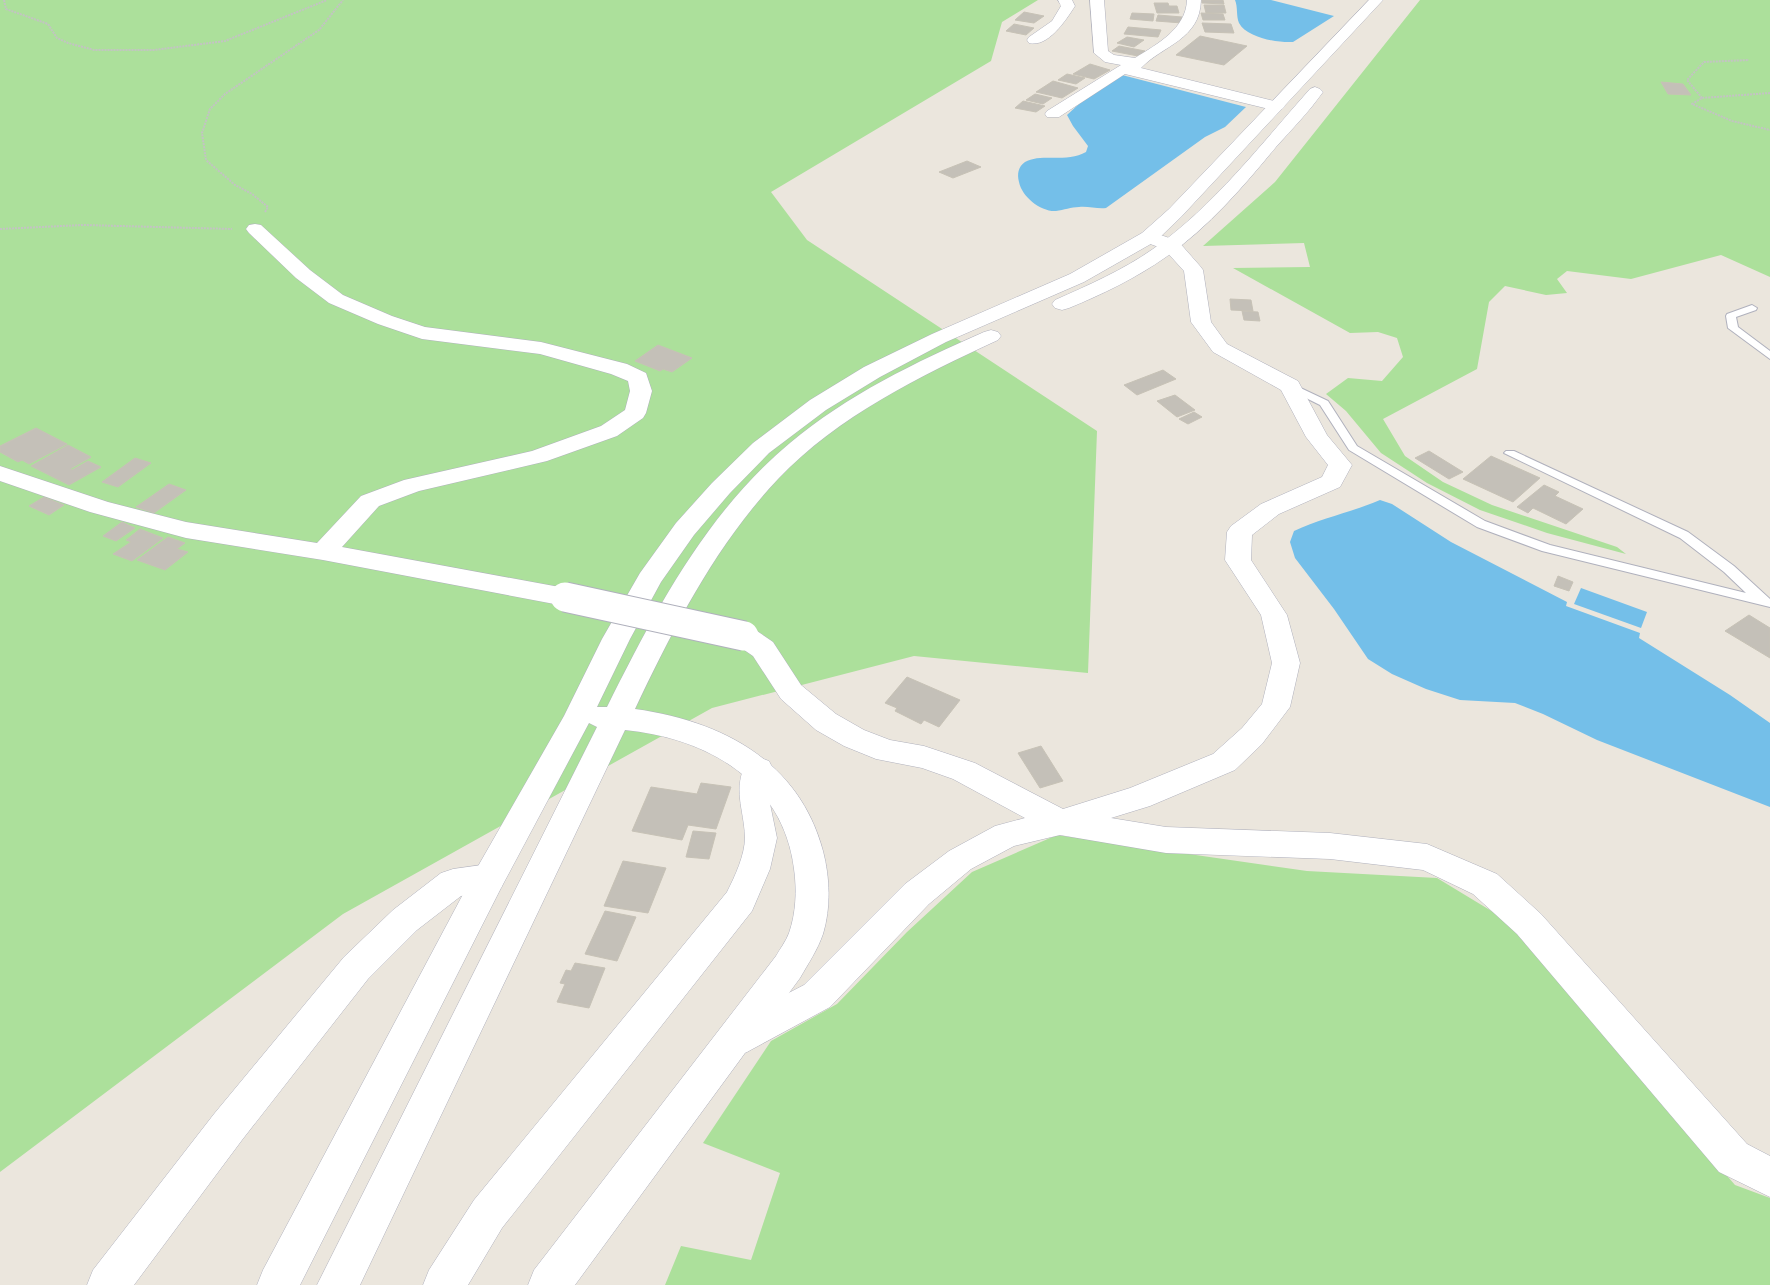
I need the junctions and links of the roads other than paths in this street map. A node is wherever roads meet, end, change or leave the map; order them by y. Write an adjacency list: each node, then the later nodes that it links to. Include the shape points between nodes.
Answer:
1 (1065, 0): 6 (street, via 1068,6 1057,24)
2 (1097, 0): 7 (street, via 1101,53)
3 (1194, 0): 7 (street, via 1196,7 1192,20)
4 (1376, 0): 8 (street)
5 (1398, 0): 11 (street, via 1200,219)
6 (1034, 40)
7 (1138, 68): 8 (street); 9 (street, via 1123,68)
8 (1277, 106): 11 (street, via 1175,213)
9 (1053, 114)
10 (255, 229): 17 (street, via 303,274 336,299 384,320 422,333 541,348 619,369 638,378 641,391 635,413 609,431 539,456 412,485 370,501)
11 (1160, 241): 14 (street, via 1193,270 1201,322 1220,348); 19 (street, via 939,338 872,372 818,404 761,448 697,515 649,579); 20 (street, via 1144,263 1099,288 963,348 892,384 789,456 747,498 680,592)
12 (1752, 308): 13 (lane, via 1731,316 1733,328)
13 (1770, 356)
14 (1290, 386): 18 (lane, via 1324,403 1353,448 1481,524 1546,548); 22 (street, via 1317,437 1340,465 1332,482 1270,509 1240,532 1238,560 1274,615 1286,663 1276,707 1224,762 1139,797)
15 (1510, 453): 18 (lane, via 1684,535)
16 (0, 473): 17 (street, via 99,507 186,530)
17 (323, 552): 22 (street, bridge, via 565,597 744,636 763,649 791,692 826,722 854,738 887,750 924,757 964,771)
18 (1767, 603)
19 (578, 716): 20 (street); 23 (street)
20 (616, 718): 21 (street, via 678,729 714,742); 28 (street)
21 (758, 770): 24 (street, via 780,793 800,828 810,864 813,903 806,934 788,967); 29 (street, via 754,800 761,838 754,869 740,900 488,1214)
22 (1060, 822): 24 (street, via 1006,835 960,860 917,894 817,996); 25 (street, via 1166,840 1330,846 1427,857 1485,884 1529,924 1733,1158)
23 (489, 878): 26 (street, via 454,883 405,920 356,968 228,1126); 27 (street)
24 (731, 1042): 30 (street)
25 (1770, 1177)
26 (108, 1285)
27 (278, 1285)
28 (338, 1285)
29 (444, 1285)
30 (549, 1285)

